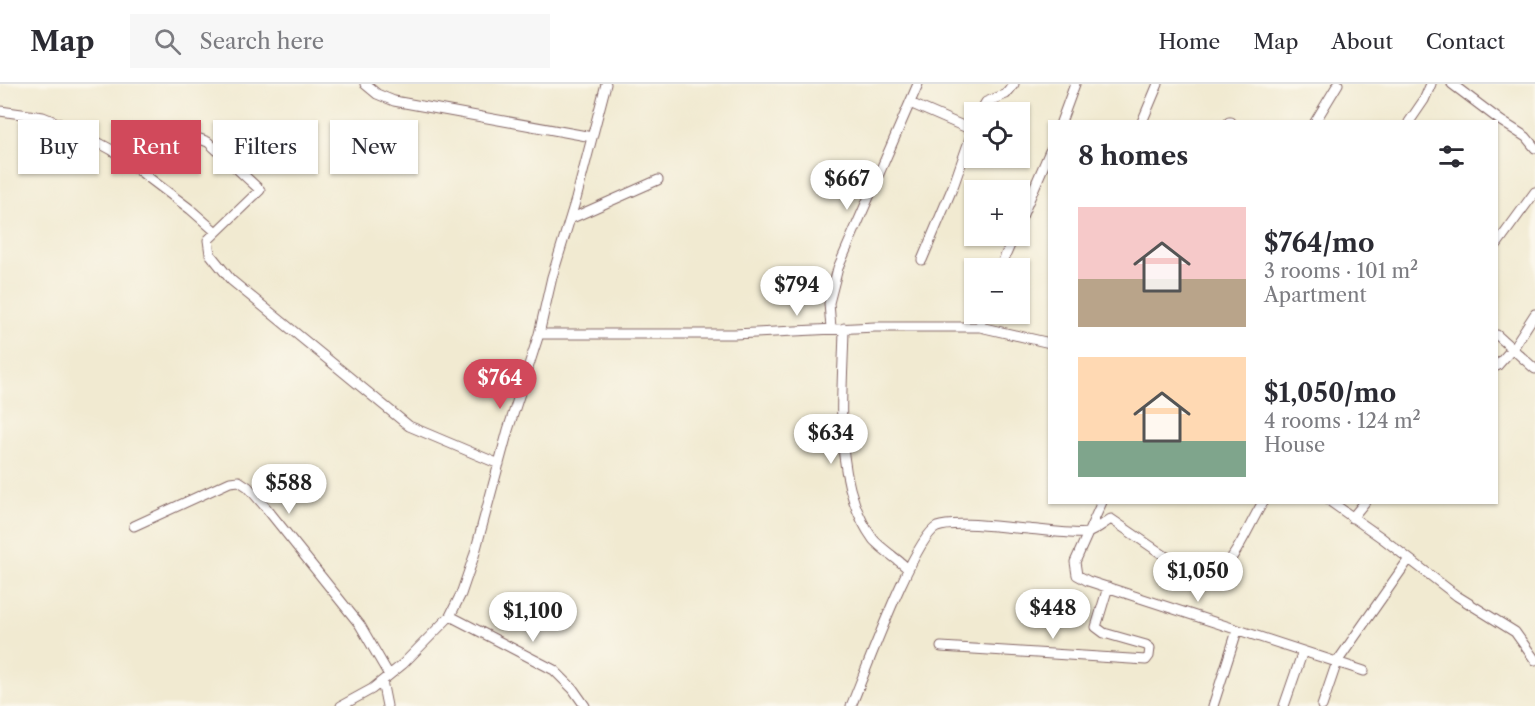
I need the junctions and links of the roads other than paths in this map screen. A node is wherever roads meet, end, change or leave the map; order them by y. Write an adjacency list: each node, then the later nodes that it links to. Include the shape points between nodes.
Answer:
1 (365, 84): 20 (street, via 394,101)
2 (918, 84): 11 (street)
3 (1014, 84): 10 (street, via 1006,94)
4 (1075, 84): 13 (street)
5 (1158, 84): 14 (street)
6 (1338, 84): 15 (street)
7 (1431, 84): 16 (street)
8 (1452, 84): 17 (street)
9 (609, 85): 20 (street)
10 (986, 102)
11 (910, 103): 18 (street); 35 (street, via 838,268 829,303)
12 (0, 111): 29 (street, via 44,117 112,150)
13 (1062, 120)
14 (1143, 120)
15 (1316, 120)
16 (1411, 120)
17 (1494, 120)
18 (964, 123)
19 (1499, 124): 22 (street, via 1526,137)
20 (592, 137): 28 (street)
21 (201, 139): 29 (street, via 260,190)
22 (1535, 148)
23 (964, 156): 31 (street)
24 (1048, 156): 27 (street)
25 (658, 180): 28 (street)
26 (1535, 192): 30 (street)
27 (1030, 198)
28 (570, 219): 37 (street)
29 (216, 232): 43 (street, via 208,240 210,254 231,280 385,408 418,431)
30 (1498, 243)
31 (922, 260)
32 (1535, 315): 40 (street)
33 (980, 324): 34 (street)
34 (980, 327): 36 (street); 39 (street)
35 (831, 328): 36 (street); 37 (street, via 734,334)
36 (844, 328): 52 (street, via 843,440 851,492 874,541)
37 (539, 334): 43 (street)
38 (1498, 336): 40 (street)
39 (1048, 343)
40 (1513, 348): 41 (street); 42 (street)
41 (1498, 365)
42 (1535, 369)
43 (499, 464): 54 (street, via 474,556)
44 (1101, 504): 50 (street)
45 (1262, 504): 50 (street, via 1238,550 1222,573 1209,581 1200,580 1111,519)
46 (1334, 504): 48 (street)
47 (1363, 504): 48 (street)
48 (1352, 518): 51 (street)
49 (134, 526): 61 (street, via 239,481 267,509 360,625)
50 (1087, 533): 52 (street, via 975,525 938,527 928,533); 53 (street, via 1076,562 1077,575)
51 (1409, 559): 58 (street, via 1457,596 1515,632); 59 (street)
52 (908, 569): 65 (street)
53 (1108, 587): 55 (street); 56 (street, via 1096,627 1146,645 1150,648 1146,660)
54 (450, 616): 61 (street); 64 (street, via 554,670)
55 (1237, 631): 57 (street); 66 (street)
56 (941, 646)
57 (1303, 651): 59 (street); 67 (street)
58 (1535, 660)
59 (1337, 662): 60 (street); 68 (street)
60 (1364, 671)
61 (385, 678): 62 (street); 63 (street)
62 (340, 706)
63 (387, 706)
64 (585, 706)
65 (851, 706)
66 (1213, 706)
67 (1284, 706)
68 (1322, 706)

